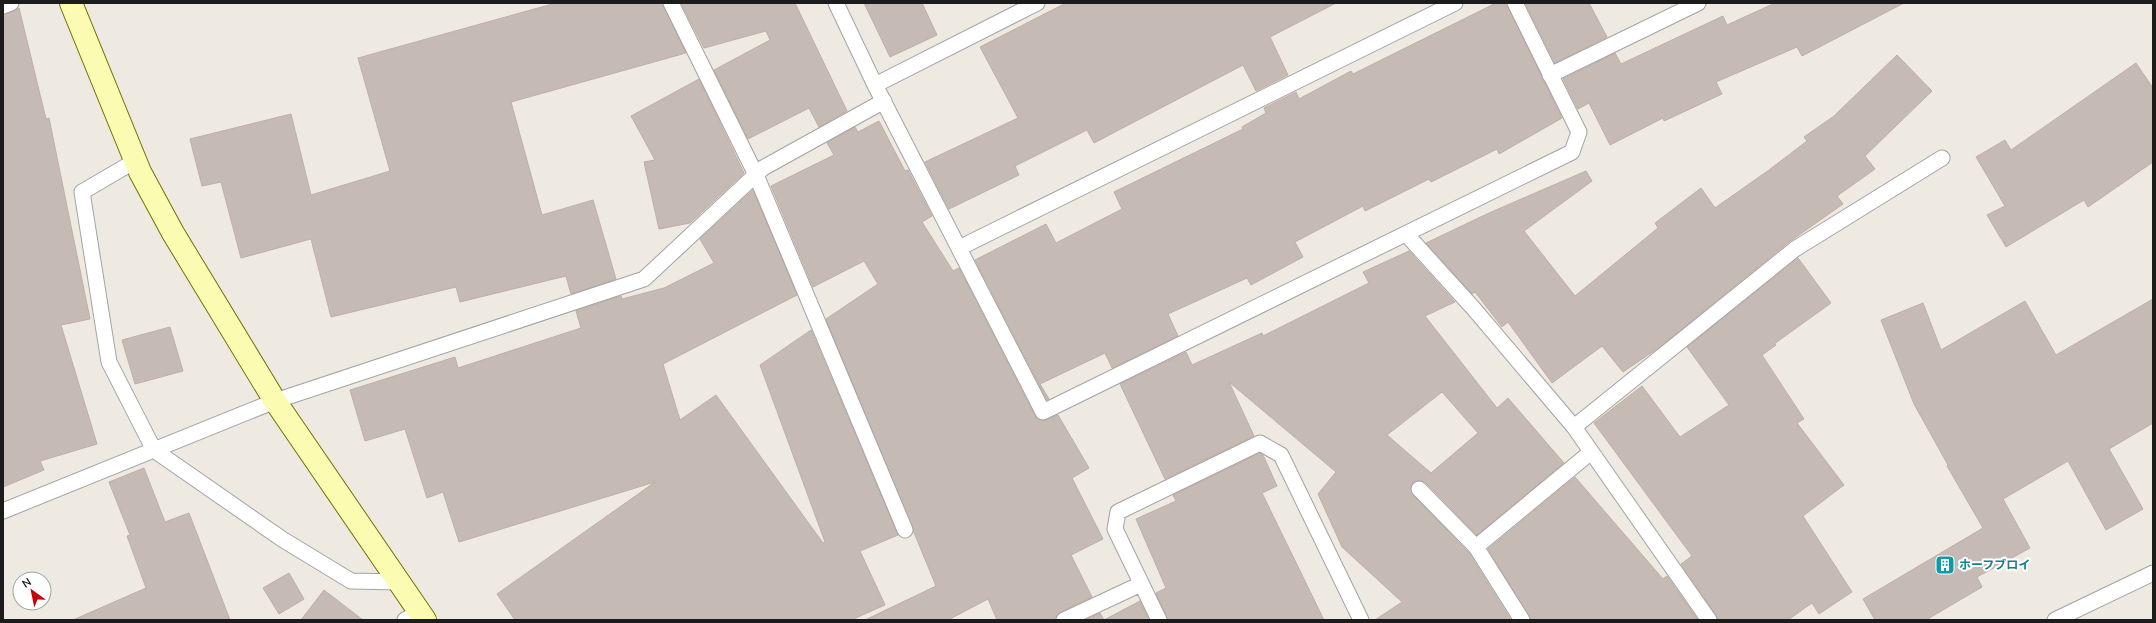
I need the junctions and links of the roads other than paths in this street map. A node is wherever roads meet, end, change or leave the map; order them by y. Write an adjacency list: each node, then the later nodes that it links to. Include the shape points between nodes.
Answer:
1 (10, 3): 9 (lane)
2 (71, 3): 14 (street)
3 (671, 3): 15 (lane)
4 (836, 3): 11 (lane)
5 (1037, 3): 11 (lane)
6 (1455, 3): 17 (lane)
7 (1514, 3): 10 (lane)
8 (1698, 3): 10 (lane)
9 (3, 6)
10 (1550, 75): 16 (lane, via 1579,132 1572,152)
11 (875, 85): 12 (lane)
12 (884, 101): 15 (lane, via 764,168); 17 (lane)
13 (1942, 158): 19 (lane, via 1795,249)
14 (135, 161): 18 (street, via 172,233); 20 (lane, via 82,192 109,362)
15 (756, 175): 18 (lane, via 644,279); 24 (lane)
16 (1407, 235): 17 (lane, via 1043,412); 19 (lane, via 1474,309)
17 (959, 248)
18 (275, 401): 20 (lane); 27 (street)
19 (1574, 428): 21 (lane)
20 (154, 450): 23 (lane); 27 (lane, via 282,539 351,581)
21 (1591, 452): 25 (lane); 34 (lane)
22 (1419, 489): 25 (lane)
23 (3, 511)
24 (905, 530)
25 (1476, 547): 33 (lane)
26 (2153, 573): 35 (lane)
27 (398, 582): 29 (street)
28 (1141, 584): 30 (lane); 31 (lane); 32 (lane, via 1114,529 1118,512 1260,443 1281,455)
29 (416, 617)
30 (1064, 620)
31 (1159, 620)
32 (1361, 620)
33 (1522, 620)
34 (1709, 620)
35 (2055, 620)

